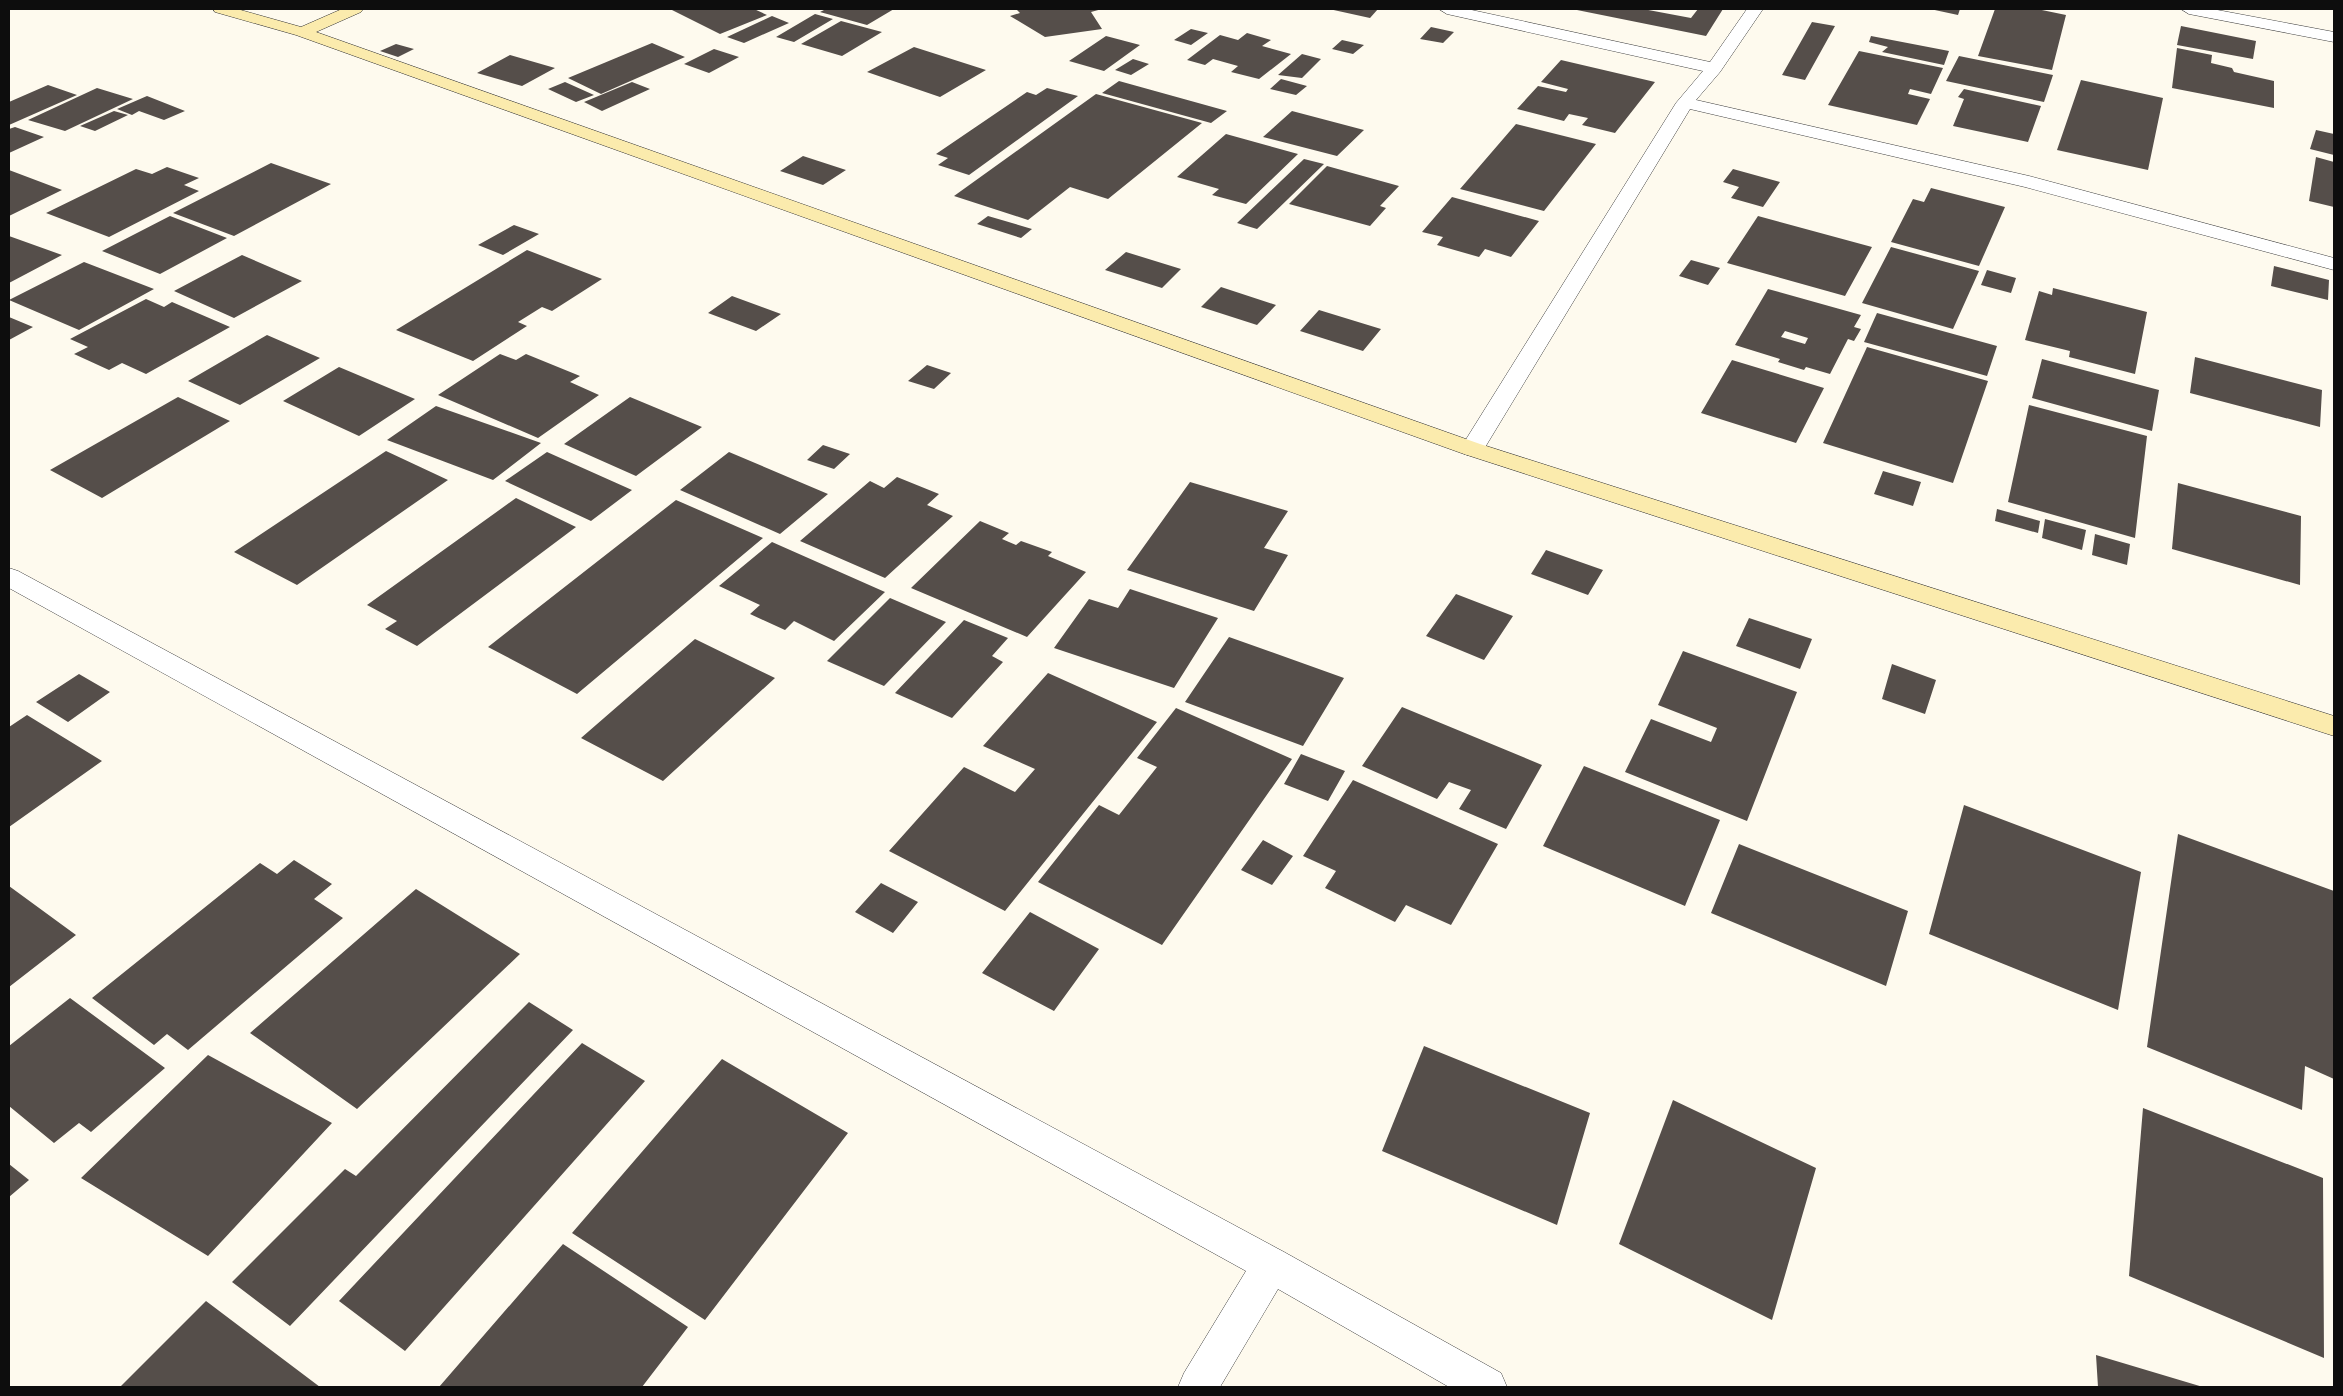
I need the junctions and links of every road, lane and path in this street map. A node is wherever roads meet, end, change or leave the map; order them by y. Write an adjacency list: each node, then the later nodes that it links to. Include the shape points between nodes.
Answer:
1 (221, 9): 6 (street)
2 (355, 9): 6 (street)
3 (1446, 9): 8 (street)
4 (1755, 9): 8 (street)
5 (2189, 9): 7 (street)
6 (302, 32): 11 (street)
7 (2334, 37)
8 (1714, 68): 9 (street)
9 (1685, 103): 10 (street, via 2029,182); 11 (street)
10 (2334, 264)
11 (1472, 449): 13 (street)
12 (9, 577): 14 (street)
13 (2334, 726)
14 (1271, 1265): 15 (street); 16 (street)
15 (1198, 1387)
16 (1487, 1387)

